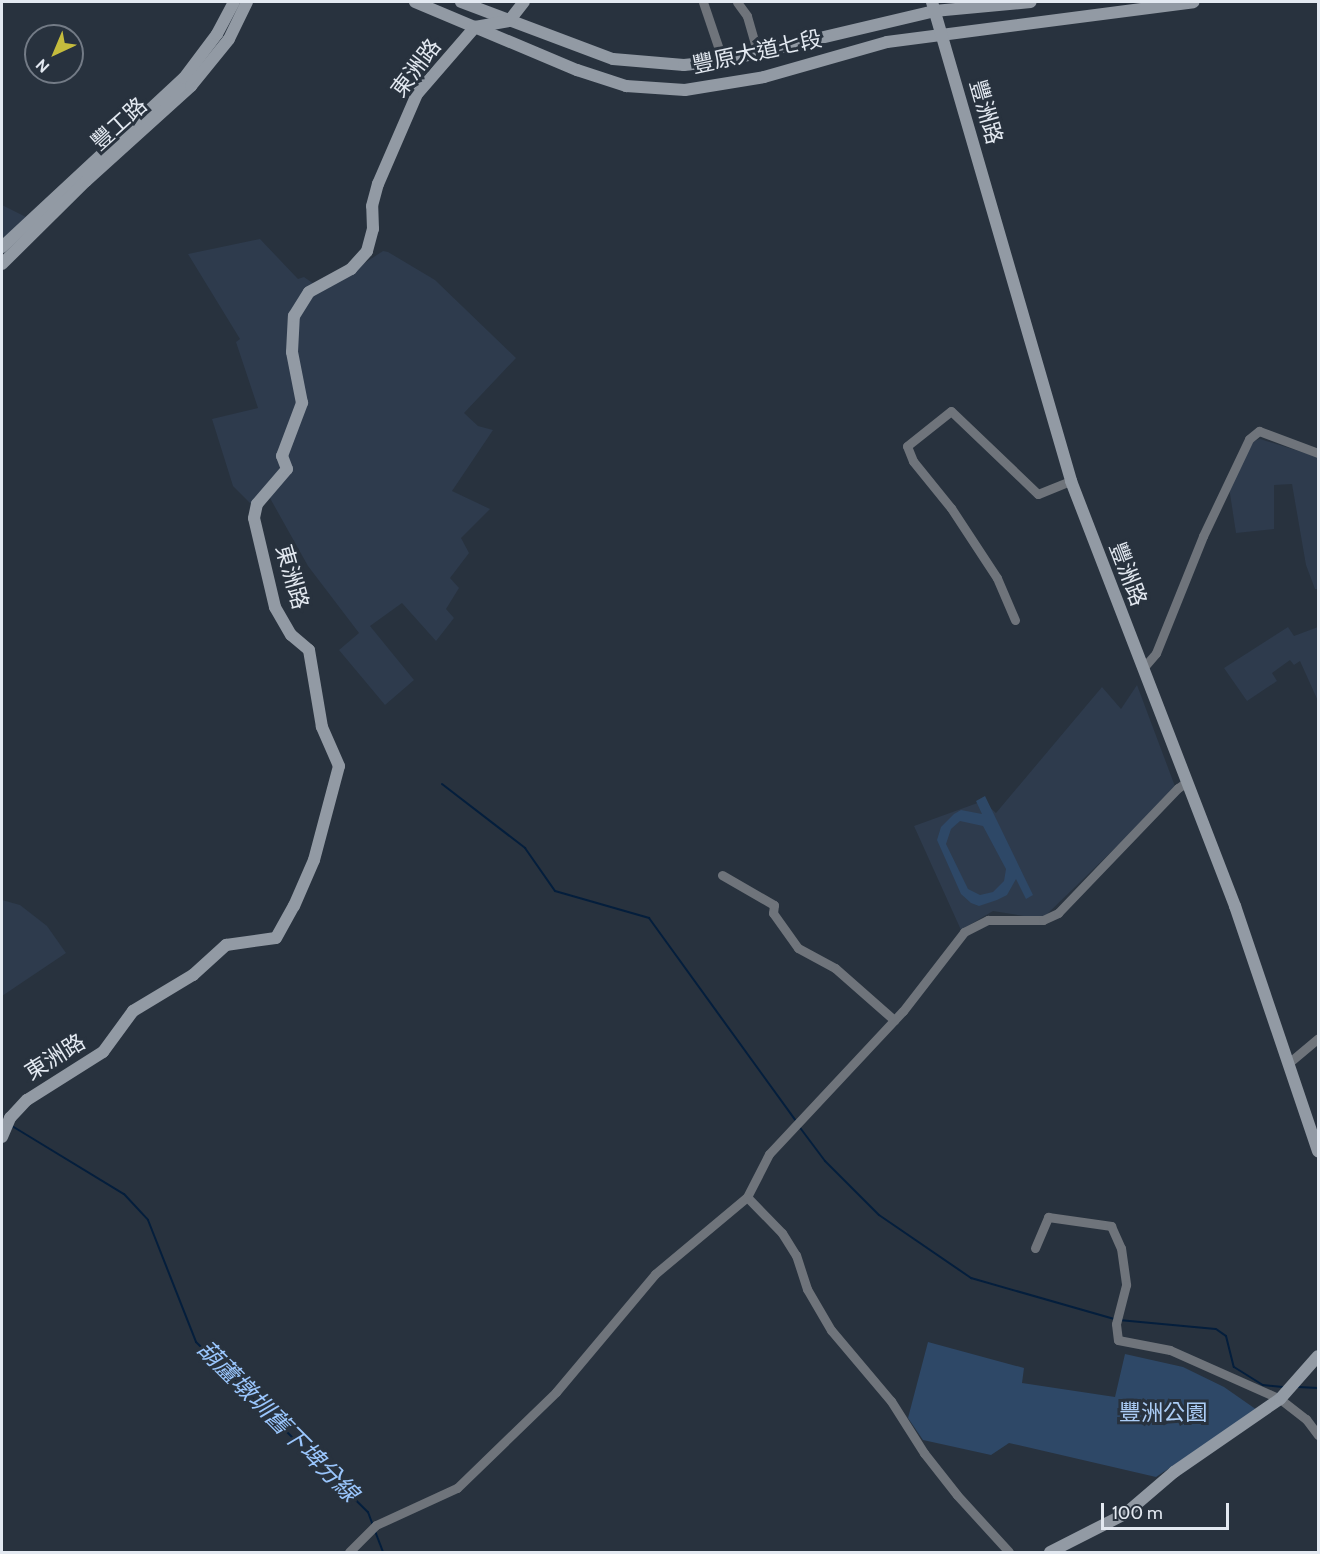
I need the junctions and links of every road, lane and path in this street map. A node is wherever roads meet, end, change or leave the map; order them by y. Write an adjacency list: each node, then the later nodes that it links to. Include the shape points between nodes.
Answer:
1 (234, 2): 16 (street, 豐工路, via 217,34 184,78)
2 (247, 2): 17 (street, 豐工路, via 228,39 191,86)
3 (415, 2): 12 (street, 豐原大道七段)
4 (461, 2): 11 (street, 豐原大道七段)
5 (524, 2): 11 (street)
6 (703, 2): 15 (street)
7 (737, 2): 14 (street, via 747,16)
8 (1031, 2): 10 (street, 豐原大道七段)
9 (1193, 2): 13 (street, 豐原大道七段)
10 (933, 6): 13 (street, 豐洲路); 14 (street, 豐原大道七段)
11 (509, 21): 12 (street); 15 (street, 豐原大道七段, via 613,59 684,65)
12 (475, 27): 13 (street, 豐原大道七段, via 626,86 685,90 764,77 887,42); 27 (street, 東洲路, via 411,105 372,206 373,229 367,251 351,269 309,292 297,309 291,343 302,403 282,456 287,469 254,510 275,607 291,635 309,650 322,727 339,760 338,777 314,860 276,938 226,945 193,975 133,1011 103,1052 33,1095)
13 (942, 33): 19 (street, 豐洲路)
14 (757, 51): 15 (street, 豐原大道七段)
15 (723, 61)
16 (2, 247)
17 (2, 264)
18 (1318, 453): 21 (street, via 1259,431 1249,439 1173,604 1156,653)
19 (1071, 481): 20 (street, via 1038,494 951,411 907,446 913,461 951,508 997,578); 21 (street, 豐洲路)
20 (1015, 620)
21 (1144, 667): 22 (street, 豐洲路)
22 (1187, 782): 24 (street, via 1058,913 1043,920 988,920 969,928 950,945); 26 (street, 豐洲路)
23 (722, 874): 24 (street, via 774,905 773,914 798,948 835,968)
24 (894, 1020): 29 (street, via 769,1154)
25 (1318, 1038): 26 (street)
26 (1291, 1061): 28 (street, 豐洲路)
27 (6, 1127)
28 (1318, 1151)
29 (747, 1197): 34 (street, via 655,1274 568,1379 475,1473 451,1493 376,1525); 35 (street, via 796,1255 807,1290 824,1321 891,1401 957,1495)
30 (1035, 1248): 32 (street, via 1048,1216 1111,1226 1121,1248 1126,1285 1117,1320 1118,1340 1170,1350)
31 (1318, 1356): 32 (street)
32 (1280, 1399): 33 (street, via 1306,1419); 36 (street, via 1174,1472 1125,1514)
33 (1318, 1435)
34 (349, 1552)
35 (1009, 1552)
36 (1050, 1552)

